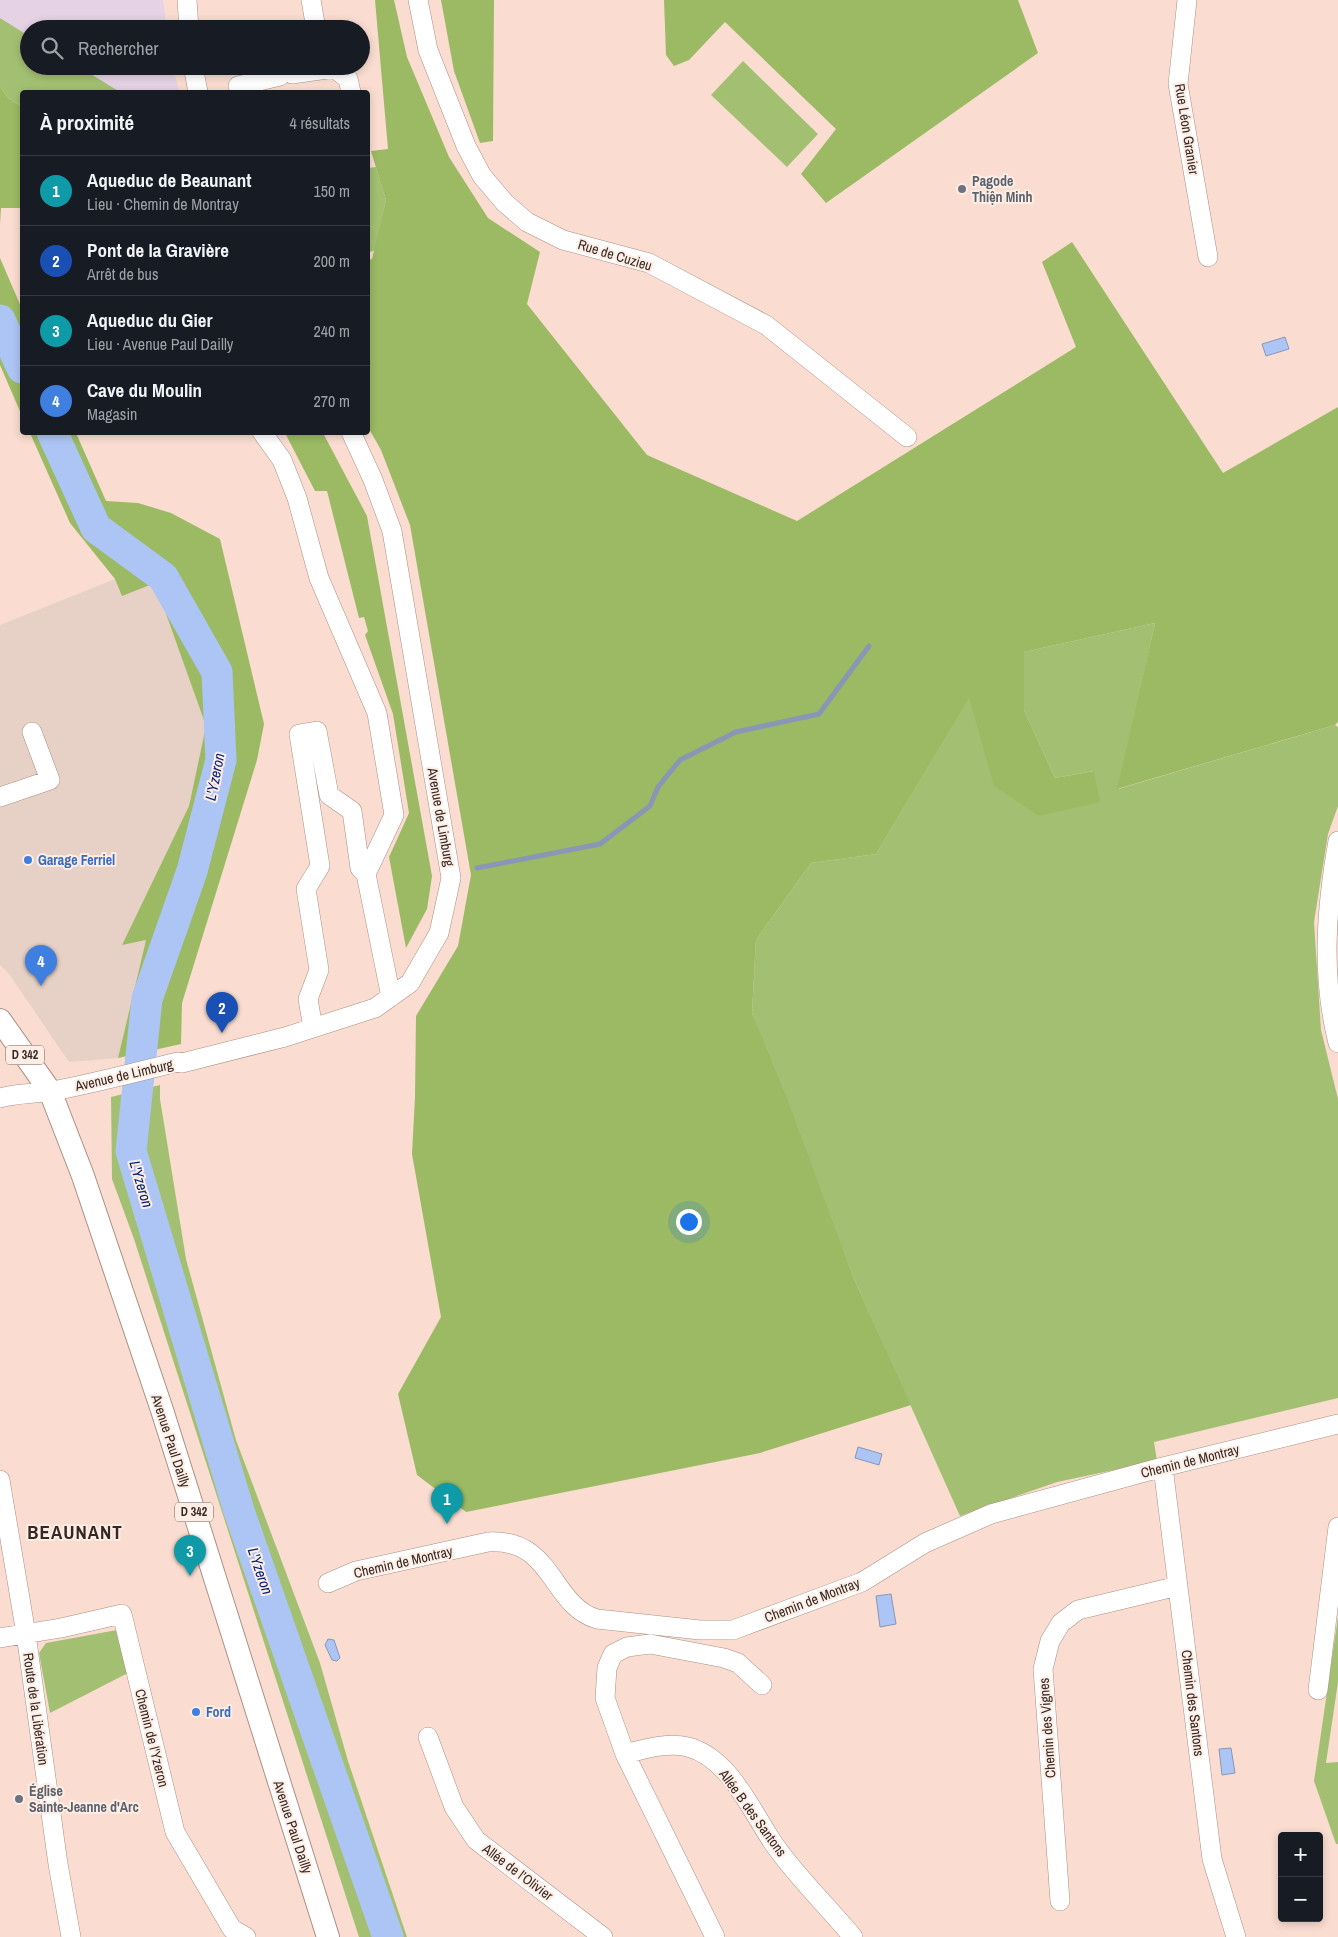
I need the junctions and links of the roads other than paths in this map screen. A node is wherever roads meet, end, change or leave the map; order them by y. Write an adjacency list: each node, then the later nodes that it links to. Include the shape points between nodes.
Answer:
1 (187, 0): 5 (street)
2 (311, 0): 6 (street)
3 (418, 0): 16 (street, Rue de Cuzieu, via 428,50 466,146 482,176 527,222 563,240 650,263 766,325)
4 (1188, 0): 13 (street, Rue Léon Granier, via 1178,84)
5 (188, 20)
6 (314, 20)
7 (195, 75): 11 (street)
8 (286, 75): 10 (street)
9 (344, 75): 12 (street, via 348,78)
10 (238, 86)
11 (198, 90)
12 (350, 90)
13 (1208, 257)
14 (264, 435): 20 (street, via 282,460 297,498 319,578 377,713 394,815)
15 (352, 435): 22 (street, Avenue de Limburg, via 392,531 452,878 439,933 410,983)
16 (907, 436)
17 (32, 732): 18 (street, via 50,780)
18 (0, 797)
19 (1338, 841): 21 (street)
20 (366, 874): 22 (street); 24 (street, via 360,868 352,811 329,795 317,731 299,734 320,866 306,889 318,970 308,999)
21 (1335, 874): 25 (street, via 1326,925 1327,971)
22 (391, 997): 24 (street, Avenue de Limburg, via 375,1008)
23 (0, 1020): 26 (main road, D 342)
24 (313, 1028): 26 (street, Avenue de Limburg, via 182,1063)
25 (1338, 1043)
26 (50, 1092): 27 (street, Avenue de Limburg); 43 (main road, Avenue Paul Dailly / D 342, via 83,1176 135,1328)
27 (0, 1098)
28 (1338, 1424): 29 (street, Chemin de Montray)
29 (1163, 1466): 32 (street, Chemin de Montray, via 991,1514 925,1543 862,1582 733,1630 700,1630 585,1615 526,1549 501,1542 488,1542 356,1571); 33 (street, Chemin des Santons)
30 (0, 1480): 34 (street, Route de la Libération)
31 (1338, 1527): 37 (street)
32 (328, 1583)
33 (1178, 1586): 40 (street, Chemin des Vignes, via 1078,1610 1061,1623 1050,1641 1043,1670); 47 (street, Chemin des Santons, via 1212,1859)
34 (26, 1634): 35 (street); 41 (street, Route de la Libération); 42 (street, Chemin de l'Yzeron, via 122,1614 175,1832 232,1929)
35 (0, 1638)
36 (762, 1685): 39 (street, via 738,1663 724,1658 650,1644 626,1647 613,1654 607,1668 605,1698)
37 (1318, 1690)
38 (428, 1737): 44 (street, Allée de l’Olivier, via 454,1807 476,1840)
39 (625, 1754): 45 (street); 46 (street, Allée B des Santons, via 661,1745 689,1747 712,1758 728,1773 777,1848)
40 (1060, 1901)
41 (71, 1937)
42 (246, 1937)
43 (328, 1937)
44 (603, 1937)
45 (715, 1937)
46 (853, 1937)
47 (1236, 1937)

